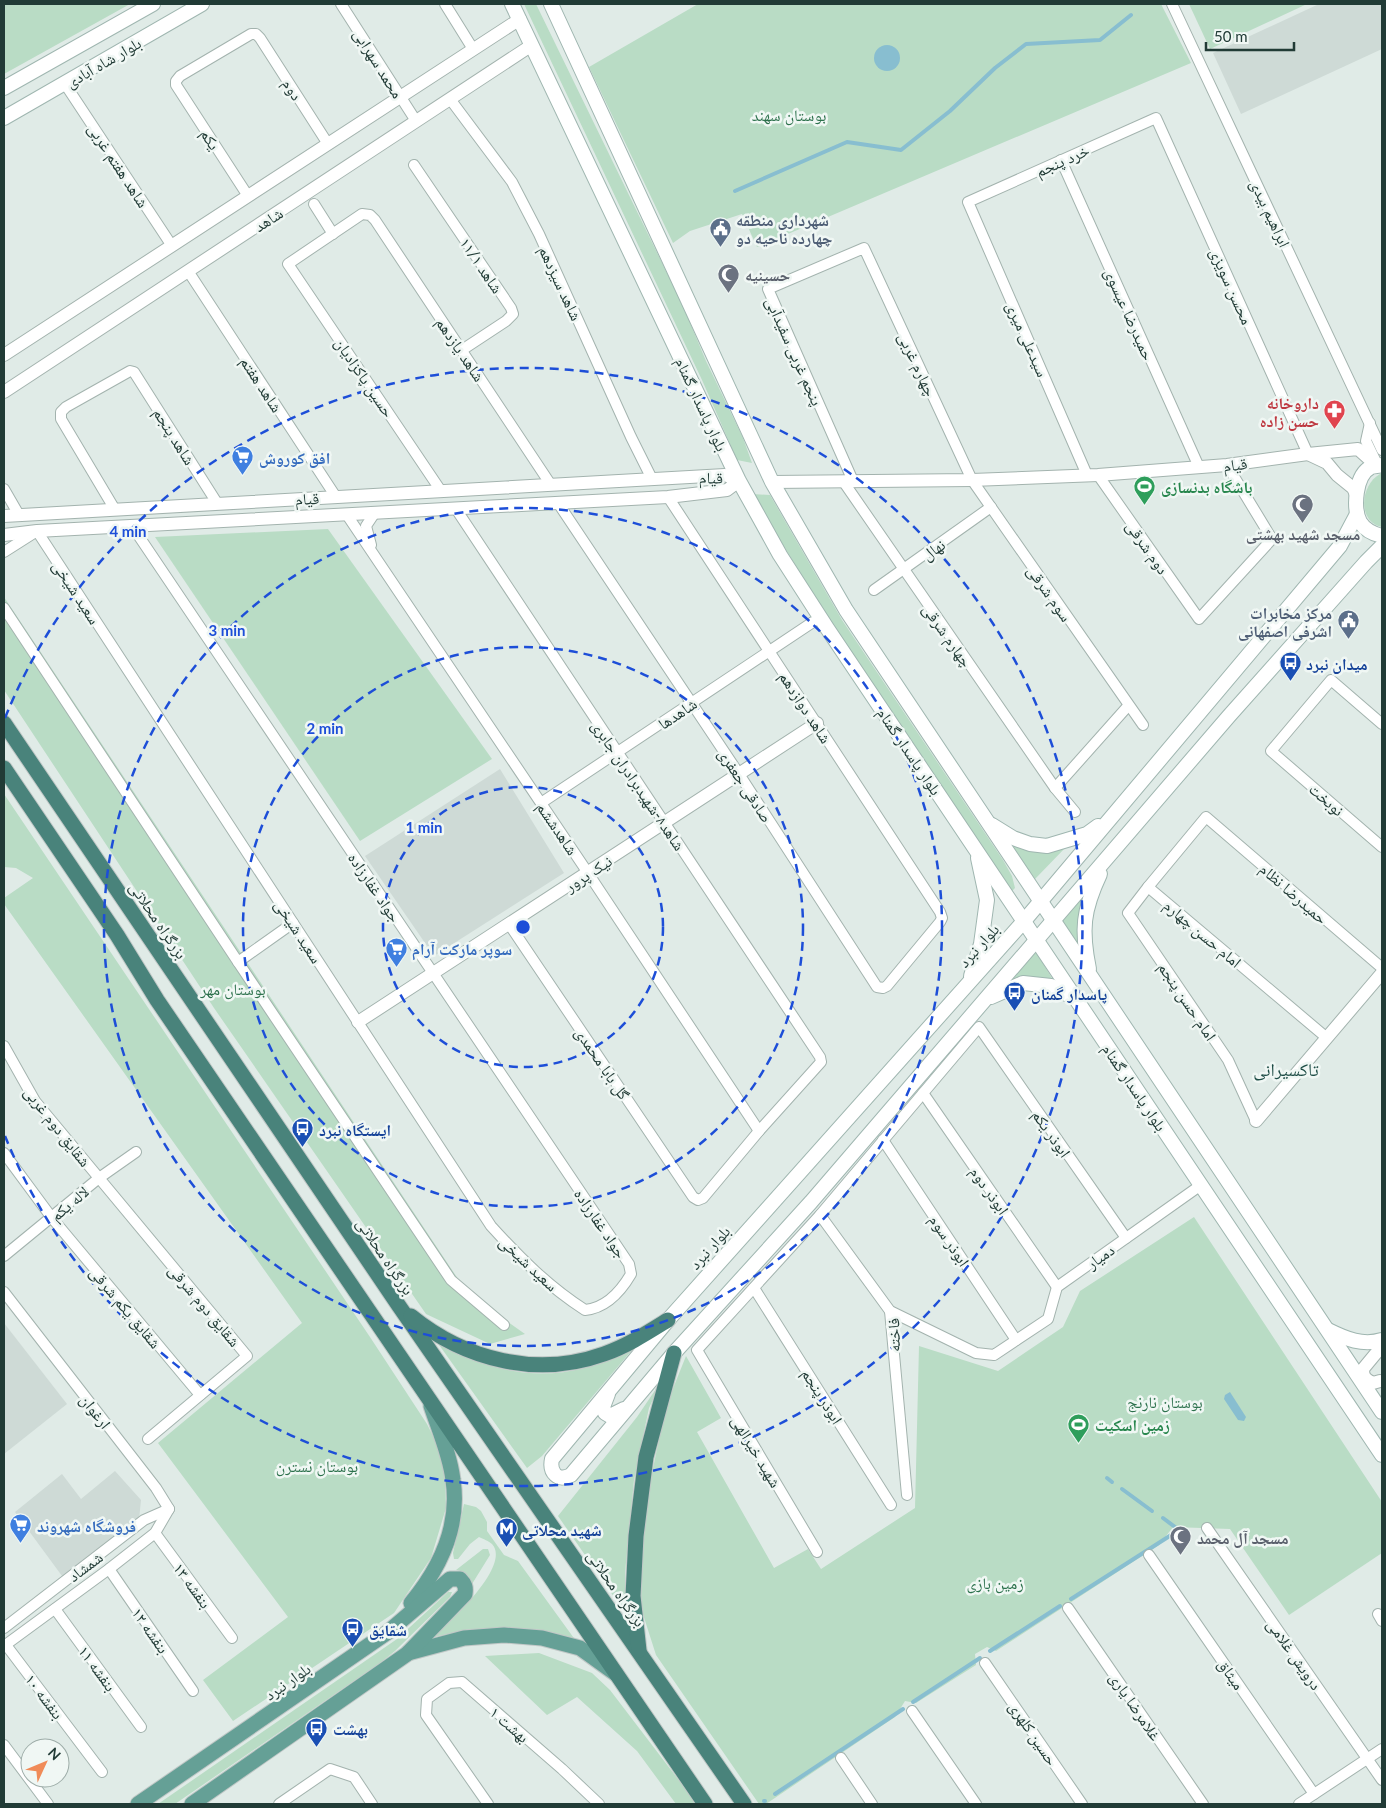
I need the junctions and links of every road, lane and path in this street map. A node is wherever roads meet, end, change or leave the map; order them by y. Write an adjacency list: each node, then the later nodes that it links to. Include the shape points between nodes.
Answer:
1 (153, 4): 13 (main road, بلوار شاه آبادی)
2 (202, 4): 12 (main road, بلوار شاه آبادی)
3 (341, 4): 14 (street, محمد سهرابی)
4 (445, 4): 10 (street)
5 (512, 4): 8 (main road, بلوار پاسدار گمنام)
6 (551, 4): 43 (main road, بلوار پاسدار گمنام)
7 (1172, 4): 32 (street, ابراهیم بیدی)
8 (520, 19): 9 (main road, بلوار پاسدار گمنام); 10 (street, شاهد)
9 (532, 45): 15 (street, شاهد); 42 (main road, بلوار پاسدار گمنام)
10 (473, 49): 14 (street, شاهد)
11 (176, 81): 19 (street, دوم, via 251,34 256,34); 22 (street, یکم)
12 (65, 84): 16 (main road, بلوار شاه آبادی); 26 (street, شاهد هفتم غربی)
13 (4, 88)
14 (400, 97): 18 (street, محمد سهرابی); 19 (street, شاهد)
15 (450, 99): 18 (street, شاهد); 39 (street, شاهد سیزدهم, via 512,182)
16 (4, 118)
17 (1156, 118): 20 (street, خرد پنجم); 34 (street, محسن سویزی)
18 (416, 121): 28 (street, شاهد)
19 (328, 144): 22 (street, شاهد)
20 (1061, 160): 23 (street, خرد پنجم); 37 (street, حمیدرضا عیسوی)
21 (414, 165): 29 (street, شاهد ۱۱/۱, via 513,314)
22 (248, 196): 26 (street, شاهد)
23 (968, 202): 38 (street, سیدعلی میری)
24 (314, 204): 25 (street)
25 (333, 234): 29 (street, شاهد یازدهم, via 362,214 370,215); 46 (street, حسین پاکزادیان, via 288,264)
26 (172, 246): 30 (street, شاهد)
27 (864, 248): 40 (street, چهارم غربی); 41 (street, پنجم غربی سفیدآبی, via 768,289)
28 (188, 271): 31 (street, شاهد); 47 (street, شاهد هفتم)
29 (462, 350): 44 (street, شاهد یازدهم)
30 (4, 355)
31 (4, 392)
32 (1370, 423): 33 (street, ابراهیم بیدی); 36 (street, via 1366,441)
33 (1382, 450)
34 (1308, 454): 35 (street, قیام); 36 (street, قیام, via 1358,449); 49 (street, via 1327,463 1353,488)
35 (1227, 465): 37 (street, قیام); 38 (street, دوم شرقی, via 1272,538 1199,619)
36 (1380, 465): 49 (main road, via 1370,467 1363,474 1358,482)
37 (1199, 467): 38 (street, قیام)
38 (1093, 475): 40 (street, قیام)
39 (652, 479): 42 (street, قیام, via 725,475); 44 (street, قیام)
40 (972, 480): 41 (street, قیام); 52 (street, سوم شرقی)
41 (848, 481): 43 (street, قیام); 66 (street, چهارم شرقی)
42 (738, 482): 48 (street, قیام, via 727,490); 89 (main road, بلوار پاسدار گمنام, via 827,628)
43 (772, 482): 86 (main road, بلوار پاسدار گمنام, via 846,610)
44 (552, 484): 46 (street, قیام)
45 (4, 489): 57 (street)
46 (441, 491): 47 (street, قیام)
47 (336, 497): 50 (street, قیام); 58 (street)
48 (668, 497): 51 (street, قیام); 71 (street, شاهد دوازدهم)
49 (1357, 497): 56 (main road)
50 (217, 503): 53 (street, قیام); 53 (street, شاهد پنجم, via 134,372 130,371 61,412 61,418)
51 (558, 503): 54 (street, قیام); 72 (street, صادقی جعفری)
52 (991, 507): 66 (street, نهال); 73 (street, سوم شرقی)
53 (114, 508): 57 (street, قیام)
54 (456, 509): 55 (street, قیام); 78 (street, شاهد۸-شهیدبرادران جابری)
55 (374, 514): 58 (street, قیام); 67 (street, شاهدششم, via 366,526 367,534)
56 (1357, 514): 63 (main road, via 1367,530); 84 (main road, بلوار نبرد, via 1340,546)
57 (19, 515): 59 (street, قیام)
58 (347, 516): 60 (street, قیام); 67 (street, شاهدششم)
59 (4, 517)
60 (132, 526): 61 (street, قیام); 106 (street, جواد غفارزاده)
61 (37, 531): 62 (street, قیام); 65 (street); 100 (street, سعید شیخی)
62 (5, 533)
63 (1382, 536)
64 (1382, 546): 91 (main road)
65 (4, 552)
66 (903, 570): 68 (street, نهال); 81 (street, چهارم شرقی)
67 (388, 577): 82 (street, شاهدششم)
68 (874, 590)
69 (4, 608): 104 (street)
70 (813, 622): 71 (street, شاهدها)
71 (770, 651): 72 (street, شاهدها); 75 (street, شاهد دوازدهم)
72 (692, 703): 78 (street, شاهدها); 80 (street, صادقی جعفری)
73 (1128, 706): 77 (street, سوم شرقی); 81 (street)
74 (4, 723): 90 (highway, بزرگراه محلاتی)
75 (817, 723): 80 (street, نیک پرور); 96 (street, شاهد دوازدهم)
76 (1382, 724): 88 (street, نوبخت, via 1331,680 1271,751)
77 (1143, 726)
78 (617, 753): 82 (street, شاهدها); 87 (street, شاهد۸-شهیدبرادران جابری)
79 (4, 768): 92 (highway)
80 (739, 774): 87 (street, نیک پرور); 96 (street, صادقی جعفری, via 878,987 887,986)
81 (1055, 788): 83 (street, چهارم شرقی)
82 (541, 803): 93 (street, شاهدششم)
83 (1075, 812)
84 (1111, 817): 86 (main road, via 1087,834 1047,846 1013,838); 95 (main road, بلوار نبرد)
85 (1206, 817): 94 (street, امام حسن چهارم); 105 (street, حمیدرضا نظام)
86 (987, 822): 95 (main road, بلوار پاسدار گمنام)
87 (664, 823): 93 (street, نیک پرور); 117 (street, شاهد۸-شهیدبرادران جابری, via 820,1058 821,1062)
88 (1382, 847)
89 (976, 849): 97 (main road, بلوار پاسدار گمنام); 109 (main road, via 987,900 981,944)
90 (91, 852): 92 (highway, via 89,869 82,872); 99 (highway, بزرگراه محلاتی)
91 (1108, 857): 98 (main road); 108 (main road, via 1090,895 1084,924)
92 (69, 864): 102 (highway)
93 (588, 873): 101 (street, نیک پرور); 117 (street, شاهدششم)
94 (1148, 887): 113 (street, امام حسن چهارم); 116 (street, امام حسن پنجم, via 1128,913 1228,1060)
95 (1040, 901): 97 (main road, بلوار نبرد); 98 (main road, بلوار پاسدار گمنام)
96 (942, 918)
97 (1024, 920): 103 (main road, بلوار پاسدار گمنام); 109 (main road, بلوار نبرد)
98 (1054, 921): 103 (main road); 108 (main road, بلوار پاسدار گمنام)
99 (138, 922): 102 (highway, via 124,916 118,921); 130 (highway, بزرگراه محلاتی)
100 (293, 923): 104 (street); 112 (street, سعید شیخی)
101 (509, 924): 106 (street, نیک پرور); 117 (street, گل بابا محمدی, via 693,1197 703,1198)
102 (117, 935): 145 (highway, via 157,1000)
103 (1036, 940): 110 (main road); 111 (main road, بلوار پاسدار گمنام)
104 (238, 962): 134 (street, via 451,1280)
105 (1382, 968)
106 (433, 973): 112 (street, نیک پرور); 131 (street, جواد غفارزاده, via 629,1264 631,1274 612,1298 596,1309)
107 (1382, 974): 113 (street)
108 (1091, 977): 135 (main road, بلوار پاسدار گمنام)
109 (970, 981): 133 (main road, بلوار نبرد)
110 (986, 999): 111 (main road, via 1023,984 1051,986); 139 (main road, via 811,1202)
111 (1076, 999): 122 (main road, بلوار پاسدار گمنام)
112 (358, 1022): 131 (street, سعید شیخی, via 491,1226 544,1280)
113 (1327, 1038): 116 (street)
114 (4, 1046): 121 (street, شقایق دوم غربی, via 35,1101)
115 (923, 1093): 118 (street); 125 (street, ابوذر یکم, via 979,1027); 127 (street, ابوذر دوم)
116 (1256, 1122)
117 (758, 1131)
118 (883, 1140): 123 (street); 136 (street, ابوذر سوم)
119 (136, 1152): 121 (street, لاله یکم)
120 (4, 1153): 124 (street, شقایق یکم شرقی)
121 (99, 1178): 124 (street, لاله یکم); 144 (street, شقایق دوم شرقی, via 247,1356)
122 (1201, 1185): 125 (street, دمیار); 149 (main road, بلوار پاسدار گمنام)
123 (820, 1215): 128 (street); 132 (street)
124 (52, 1218): 126 (street, لاله یکم); 144 (street, شقایق یکم شرقی)
125 (1126, 1238): 127 (street, دمیار)
126 (4, 1256)
127 (1057, 1287): 136 (street, via 1048,1319)
128 (754, 1288): 151 (street, ابوذر پنجم); 155 (street, شهید خیرالهی, via 697,1350)
129 (4, 1292): 152 (street, ارغوان)
130 (399, 1306): 133 (highway, via 425,1327 465,1349 496,1360 530,1365 558,1366 584,1361 627,1345); 164 (highway, بزرگراه محلاتی)
131 (585, 1310)
132 (890, 1311): 136 (street, فاخته, via 976,1353 994,1355); 150 (street, فاخته)
133 (668, 1320): 142 (main road, بلوار نبرد)
134 (504, 1325)
135 (1328, 1330): 137 (main road, via 1348,1340 1364,1343); 140 (main road, بلوار پاسدار گمنام)
136 (1016, 1340)
137 (1382, 1340)
138 (1382, 1346): 140 (street)
139 (674, 1352): 146 (main road); 164 (highway, via 646,1457 636,1536 633,1596)
140 (1361, 1371): 141 (street, via 1373,1383); 143 (main road, بلوار پاسدار گمنام)
141 (1381, 1380): 143 (street)
142 (610, 1387): 146 (main road, via 602,1407 604,1413 616,1415); 146 (main road, بلوار نبرد, via 552,1459 553,1473 558,1478 571,1475)
143 (1370, 1393): 147 (main road, بلوار پاسدار گمنام)
144 (200, 1395): 148 (street, شقایق دوم شرقی)
145 (430, 1402): 161 (main road, via 454,1481 454,1515 444,1553 423,1589); 167 (highway)
146 (631, 1404)
147 (1382, 1412)
148 (148, 1439)
149 (1382, 1455)
150 (907, 1495)
151 (892, 1505)
152 (169, 1509): 154 (street); 160 (street, شمشاد, via 144,1520)
153 (1207, 1528): 174 (street, درویش غلامی)
154 (155, 1533): 157 (street, شمشاد); 162 (street, بنفشه ۱۳)
155 (817, 1552)
156 (1149, 1555): 177 (street, میثاق)
157 (109, 1570): 159 (street, شمشاد); 168 (street, بنفشه ۱۲)
158 (1068, 1608): 190 (street, غلامرضا یاری)
159 (55, 1609): 163 (street, شمشاد); 170 (street, بنفشه ۱۱)
160 (4, 1628)
161 (388, 1632): 165 (main road, بلوار نبرد, via 450,1579 460,1579 466,1588 465,1594); 179 (main road, بلوار نبرد)
162 (232, 1638)
163 (5, 1645): 175 (street, بنفشه ۱۰)
164 (640, 1652): 186 (highway, بزرگراه محلاتی)
165 (407, 1654): 167 (main road, via 464,1638 504,1635 542,1638 580,1648); 180 (main road)
166 (985, 1663): 189 (street, حسین کلهری)
167 (616, 1674): 185 (highway)
168 (194, 1691)
169 (912, 1711): 188 (street)
170 (141, 1727)
171 (4, 1745): 178 (street)
172 (1382, 1749): 174 (street)
173 (841, 1758): 187 (street)
174 (1368, 1759): 176 (street, درویش غلامی); 177 (street)
175 (102, 1772)
176 (1382, 1780)
177 (1314, 1794): 191 (street)
178 (48, 1804)
179 (138, 1804)
180 (192, 1804)
181 (279, 1804): 182 (street, via 330,1769 354,1777)
182 (372, 1804)
183 (488, 1804): 184 (street, بهشت ۱, via 426,1715 427,1699 449,1683 462,1682)
184 (599, 1804)
185 (705, 1804)
186 (744, 1804)
187 (872, 1804)
188 (976, 1804)
189 (1082, 1804)
190 (1203, 1804)
191 (1299, 1804)

